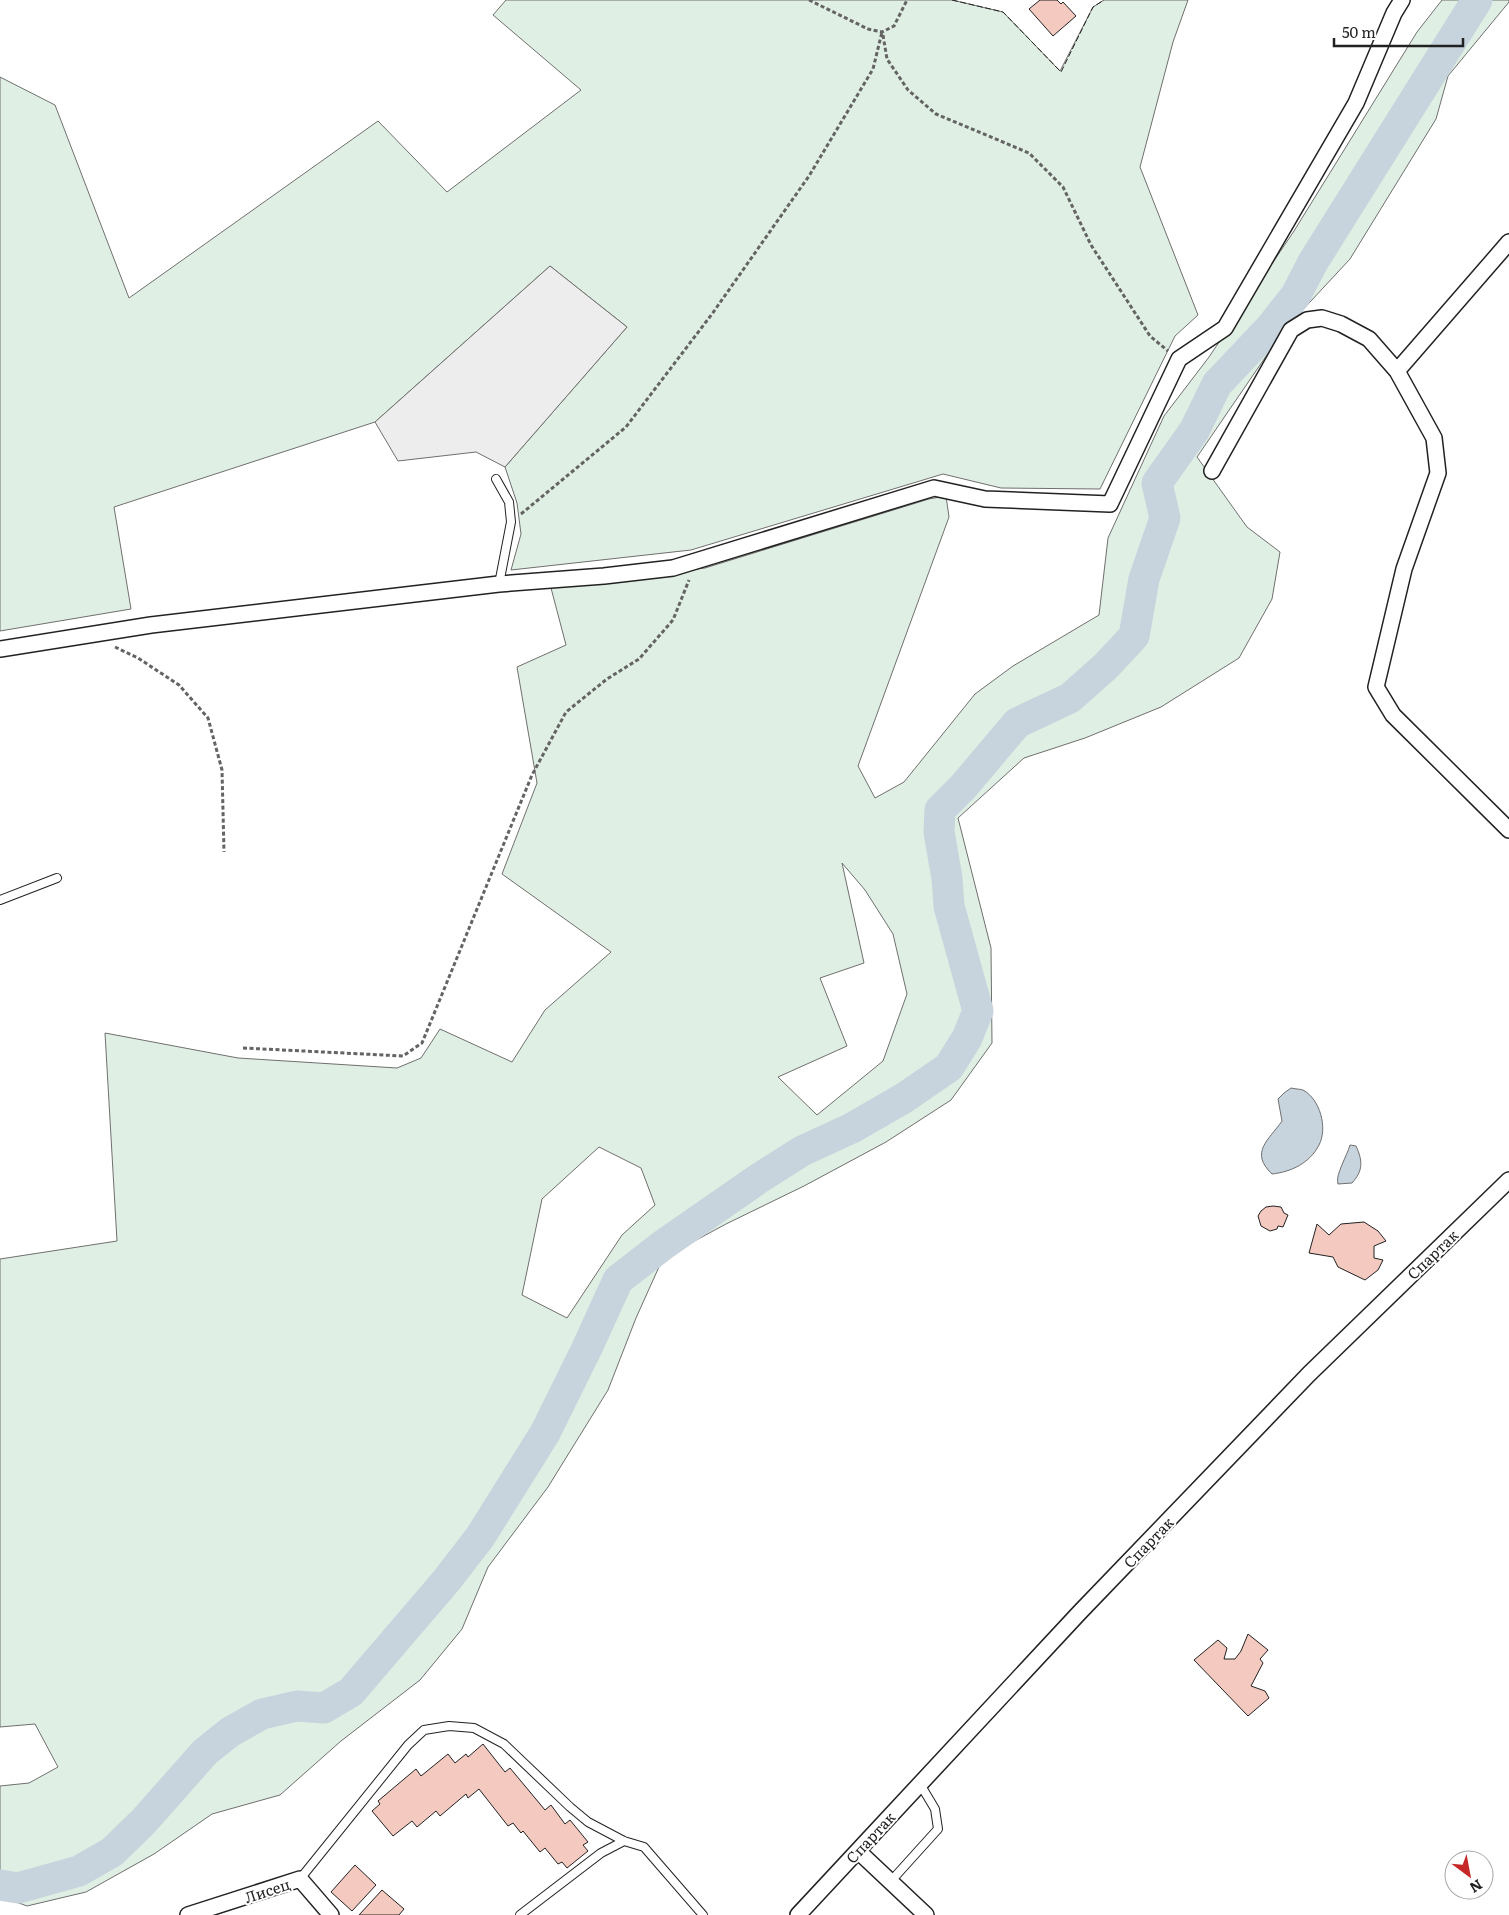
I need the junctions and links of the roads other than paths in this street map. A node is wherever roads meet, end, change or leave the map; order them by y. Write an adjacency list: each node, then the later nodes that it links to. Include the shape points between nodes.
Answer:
1 (1402, 0): 6 (street, via 1356,103 1225,328 1179,359 1110,504 985,499 934,488 673,568)
2 (1509, 242): 3 (street)
3 (1397, 371): 4 (street, via 1369,339 1322,318 1307,320 1291,330); 8 (street, via 1434,438 1438,473 1404,569 1376,687 1393,715)
4 (1212, 471)
5 (496, 479): 6 (lane, via 509,502 511,522)
6 (499, 584): 7 (street, via 152,625)
7 (0, 649)
8 (1509, 830)
9 (57, 878): 10 (lane)
10 (0, 900)
11 (1509, 1180): 12 (street, Спартак, via 1309,1374)
12 (920, 1784): 14 (street, Спартак); 16 (lane, via 935,1809 938,1829)
13 (624, 1841): 15 (lane, via 588,1822 504,1744 474,1728 449,1726 424,1730 408,1745); 19 (lane, via 601,1854); 20 (lane, via 644,1847)
14 (858, 1851): 16 (street); 21 (street, Спартак)
15 (300, 1879): 17 (street, Лисец); 18 (street, Лисец)
16 (890, 1881): 22 (street)
17 (189, 1915)
18 (331, 1915)
19 (520, 1915)
20 (703, 1915)
21 (798, 1915)
22 (926, 1915)

